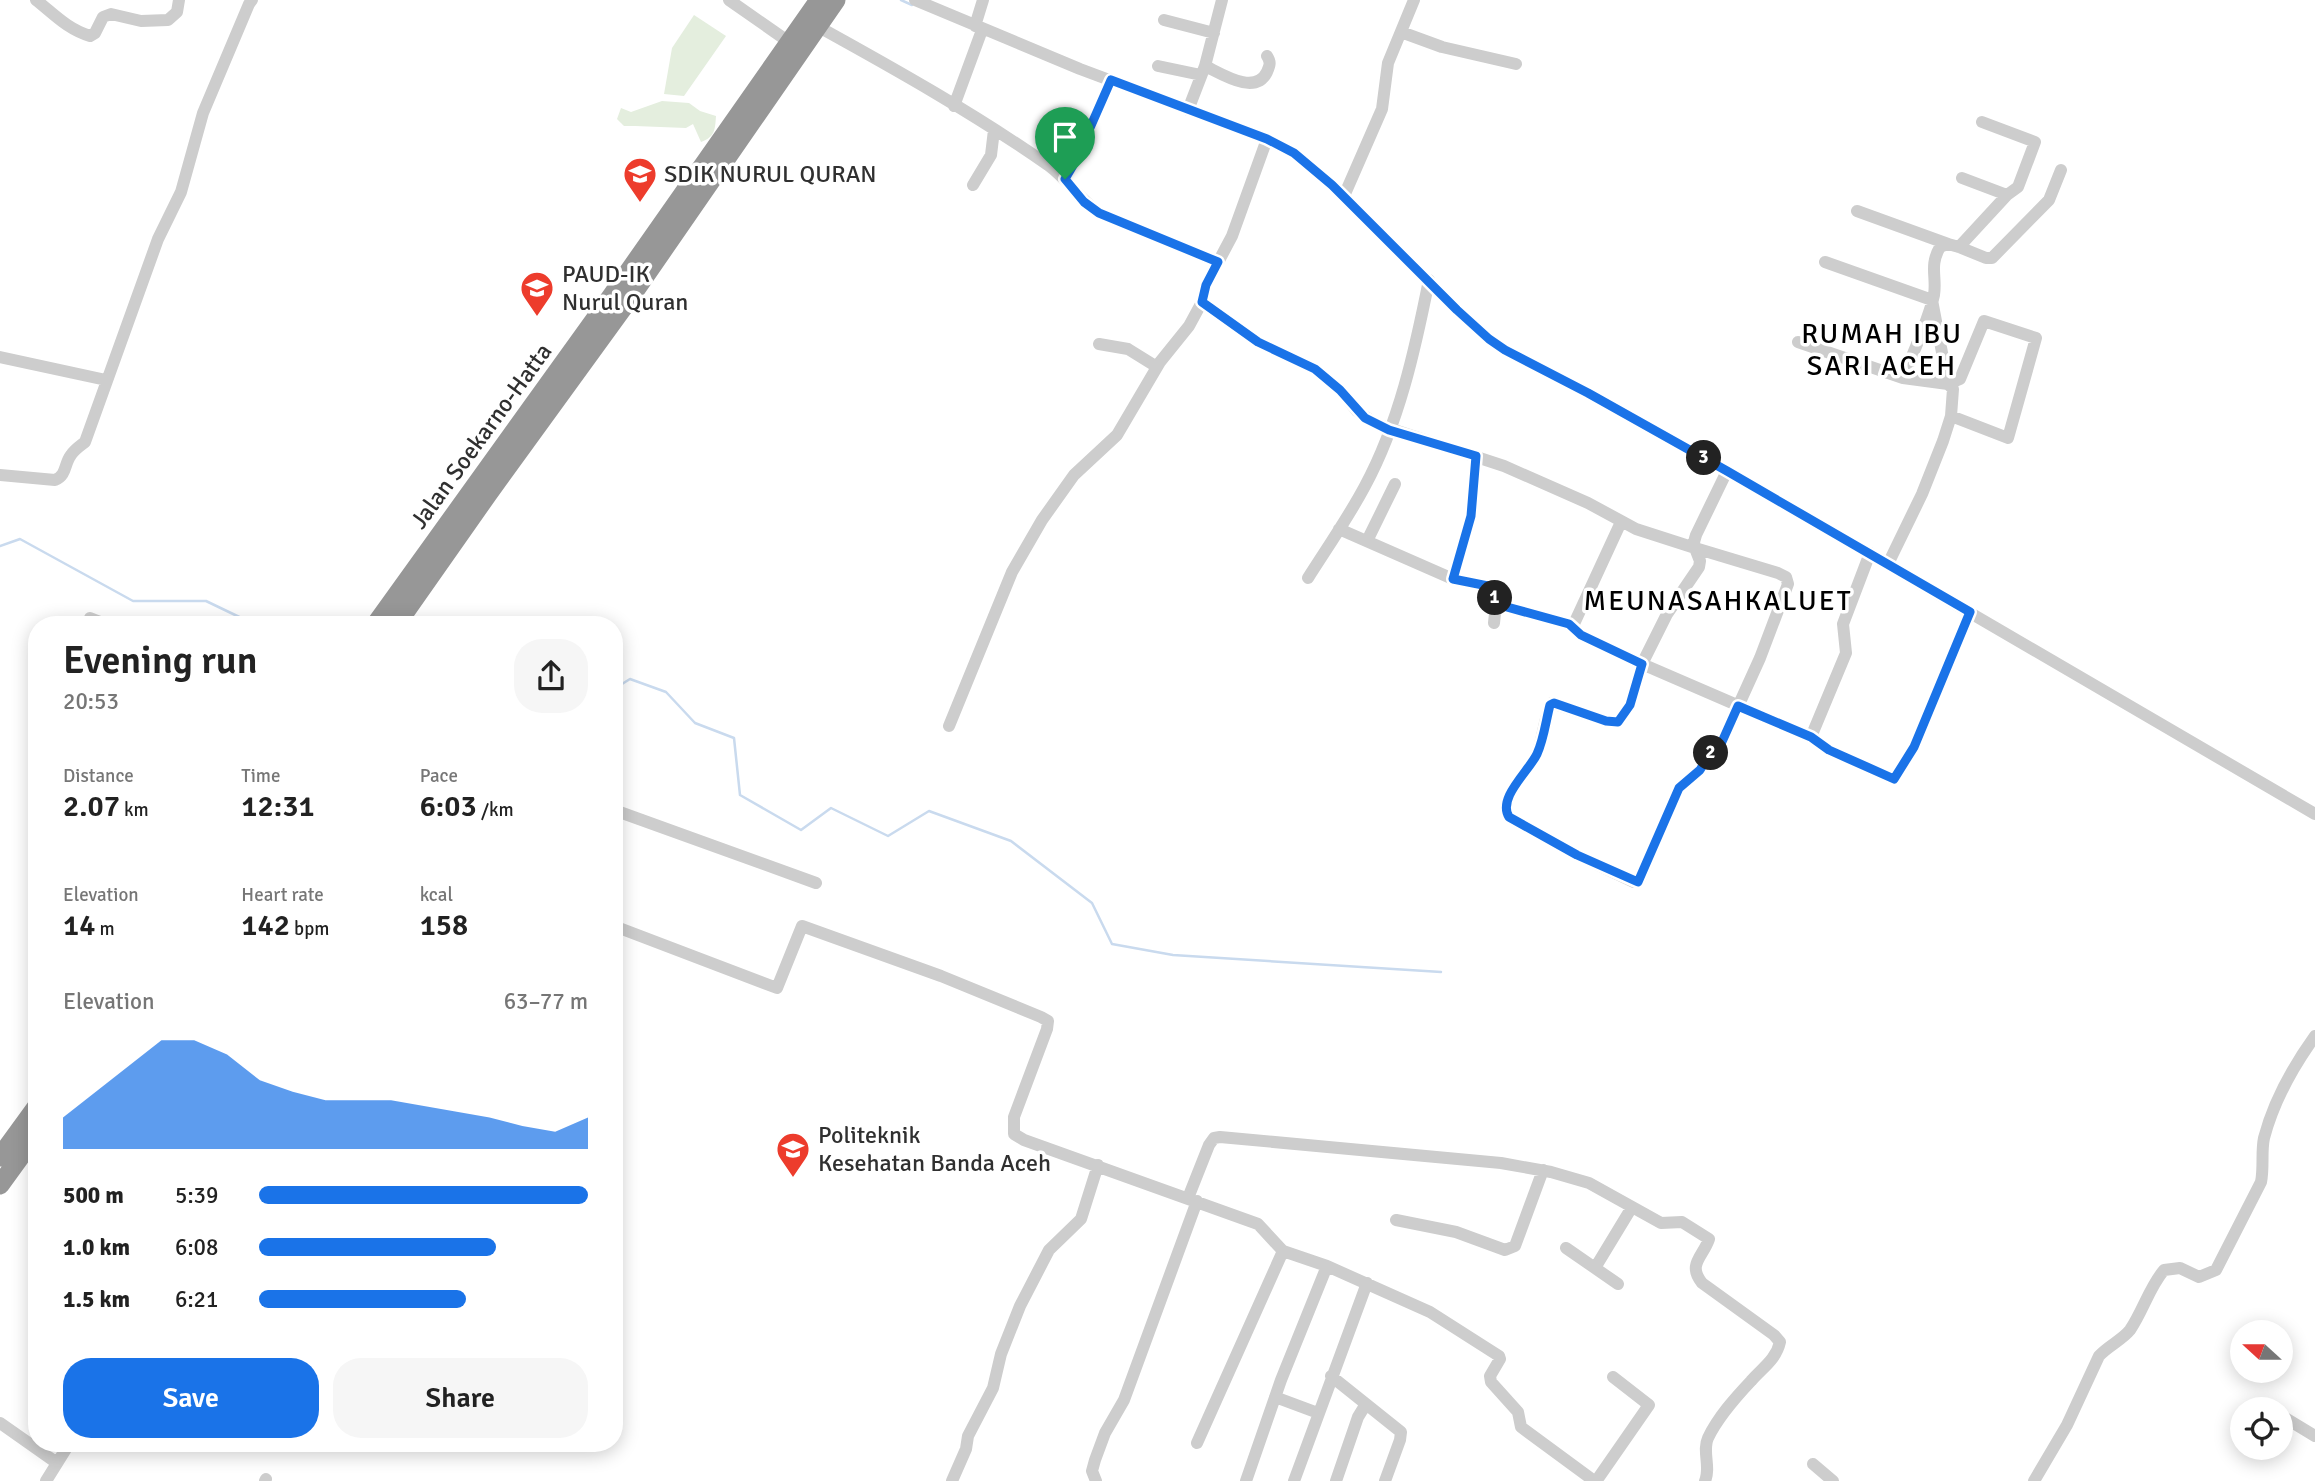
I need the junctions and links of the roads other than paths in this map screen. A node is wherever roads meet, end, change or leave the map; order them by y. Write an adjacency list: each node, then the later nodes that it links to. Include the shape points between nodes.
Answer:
1 (36, 0): 2 (street, via 61,22 90,36 103,17 111,14 141,21 168,20 177,12)
2 (179, 0)
3 (252, 0): 46 (street, via 203,113 181,192 158,239)
4 (729, 0): 16 (street)
5 (819, 0): 16 (highway, Jalan Soekarno-Hatta)
6 (836, 0): 12 (highway, Jalan Soekarno-Hatta)
7 (915, 0): 13 (street)
8 (984, 0): 13 (street)
9 (1222, 0): 15 (street)
10 (1414, 0): 14 (street)
11 (1164, 20): 15 (street)
12 (817, 26): 22 (street); 35 (highway, Jalan Soekarno-Hatta)
13 (979, 32): 21 (street); 22 (street)
14 (1401, 32): 18 (street, via 1442,47); 32 (street, via 1388,63 1382,109)
15 (1214, 33): 20 (street)
16 (789, 42): 35 (highway, Jalan Soekarno-Hatta)
17 (1267, 56): 20 (street, via 1268,69 1256,83)
18 (1517, 64)
19 (1158, 66): 20 (street)
20 (1203, 71): 23 (street)
21 (1109, 84): 23 (street); 29 (street)
22 (954, 106): 25 (street)
23 (1188, 110): 26 (street)
24 (1982, 122): 31 (street, via 2035,142 2018,187)
25 (994, 130): 29 (street); 30 (street, via 990,155)
26 (1265, 144): 32 (street, via 1294,153); 36 (street)
27 (2061, 170): 34 (street, via 2049,200 1992,258)
28 (1962, 178): 31 (street)
29 (1065, 179): 36 (street, via 1099,213)
30 (973, 185)
31 (2007, 195): 34 (street)
32 (1344, 197): 38 (street)
33 (1857, 211): 34 (street)
34 (1954, 245): 39 (street, via 1940,247 1937,253)
35 (646, 260): 64 (highway, Jalan Soekarno-Hatta); 65 (highway, Jalan Soekarno-Hatta)
36 (1218, 262): 40 (street)
37 (1825, 262): 39 (street)
38 (1429, 280): 49 (street, via 1414,356); 52 (street, via 1505,350 1588,393)
39 (1932, 300): 45 (street); 47 (street)
40 (1202, 302): 44 (street); 49 (street, via 1258,342 1315,369 1365,418)
41 (1798, 342): 45 (street)
42 (1099, 344): 44 (street, via 1128,349)
43 (0, 357): 46 (street)
44 (1157, 367): 70 (street, via 1117,435 1074,475 1042,520 1012,572)
45 (1903, 378): 47 (street)
46 (106, 380): 51 (street, via 85,442 69,457 61,478)
47 (1948, 384): 48 (street, via 1953,389); 48 (street, via 1960,379 1984,321 2036,338 2008,438)
48 (1951, 416): 59 (street, via 1922,495)
49 (1389, 430): 50 (street); 55 (street, via 1365,486)
50 (1476, 456): 54 (street); 61 (street, via 1471,516)
51 (0, 475)
52 (1725, 475): 57 (street, via 1696,535); 58 (street)
53 (1395, 484): 56 (street)
54 (1621, 522): 57 (street); 67 (street)
55 (1339, 528): 56 (street); 60 (street)
56 (1367, 541): 61 (street)
57 (1695, 548): 68 (street, via 1699,567 1667,614); 69 (street, via 1788,580)
58 (1868, 558): 59 (street); 71 (street, via 1843,624 1846,653)
59 (1888, 564): 63 (street)
60 (1308, 578)
61 (1453, 579): 62 (street, via 1493,587)
62 (1496, 604): 66 (street); 67 (street)
63 (1970, 612): 71 (street, via 1914,747 1894,779); 73 (street)
64 (382, 616)
65 (402, 616)
66 (1494, 624)
67 (1573, 626): 68 (street, via 1581,635)
68 (1642, 664): 69 (street); 69 (street, via 1630,705 1618,722 1550,705 1537,754 1506,805 1509,817 1634,882 1640,879 1679,788 1721,744)
69 (1738, 706): 71 (street)
70 (949, 726)
71 (1811, 737)
72 (623, 813): 74 (street)
73 (2315, 814)
74 (816, 884)
75 (623, 929): 80 (street, via 777,988 802,926 941,975 1041,1017 1048,1021 1047,1029 1013,1117 1014,1134)
76 (2315, 1036): 116 (street, via 2276,1098 2264,1140 2261,1182 2216,1270 2199,1277 2180,1268 2164,1270 2157,1278 2127,1333 2099,1356)
77 (28, 1118): 79 (highway)
78 (28, 1146): 82 (highway)
79 (0, 1157)
80 (1098, 1166): 83 (street); 108 (street, via 1081,1219 1049,1250 1020,1306 993,1388 968,1436)
81 (1544, 1170): 83 (street, via 1220,1137 1209,1145); 84 (street, via 1589,1183); 85 (street, via 1511,1249)
82 (0, 1185)
83 (1193, 1199): 87 (street, via 1258,1224); 109 (street, via 1124,1400 1095,1460 1092,1471)
84 (1632, 1207): 89 (street); 114 (street, via 1661,1223 1682,1222 1707,1236 1709,1242 1695,1275 1780,1342 1767,1367 1731,1404 1708,1437)
85 (1396, 1220)
86 (1566, 1248): 89 (street)
87 (1283, 1251): 88 (street); 101 (street)
88 (1327, 1266): 90 (street); 94 (street)
89 (1595, 1268): 91 (street)
90 (1367, 1283): 92 (street); 106 (street, via 1430,1312 1499,1356 1490,1382 1518,1412 1521,1427)
91 (1618, 1284)
92 (1331, 1376): 95 (street); 96 (street)
93 (1613, 1377): 106 (street, via 1649,1405)
94 (1275, 1397): 96 (street); 110 (street)
95 (1366, 1404): 112 (street); 113 (street, via 1401,1432)
96 (1318, 1413): 111 (street)
97 (0, 1423): 100 (street)
98 (2293, 1423): 99 (street)
99 (2315, 1436)
100 (28, 1443)
101 (1197, 1443)
102 (41, 1452): 104 (street)
103 (64, 1452): 104 (street)
104 (57, 1463): 107 (street)
105 (1813, 1464): 115 (street)
106 (1598, 1480)
107 (46, 1481)
108 (952, 1481)
109 (1096, 1481)
110 (1246, 1481)
111 (1294, 1481)
112 (1336, 1481)
113 (1385, 1481)
114 (1705, 1481)
115 (1833, 1481)
116 (2034, 1481)

